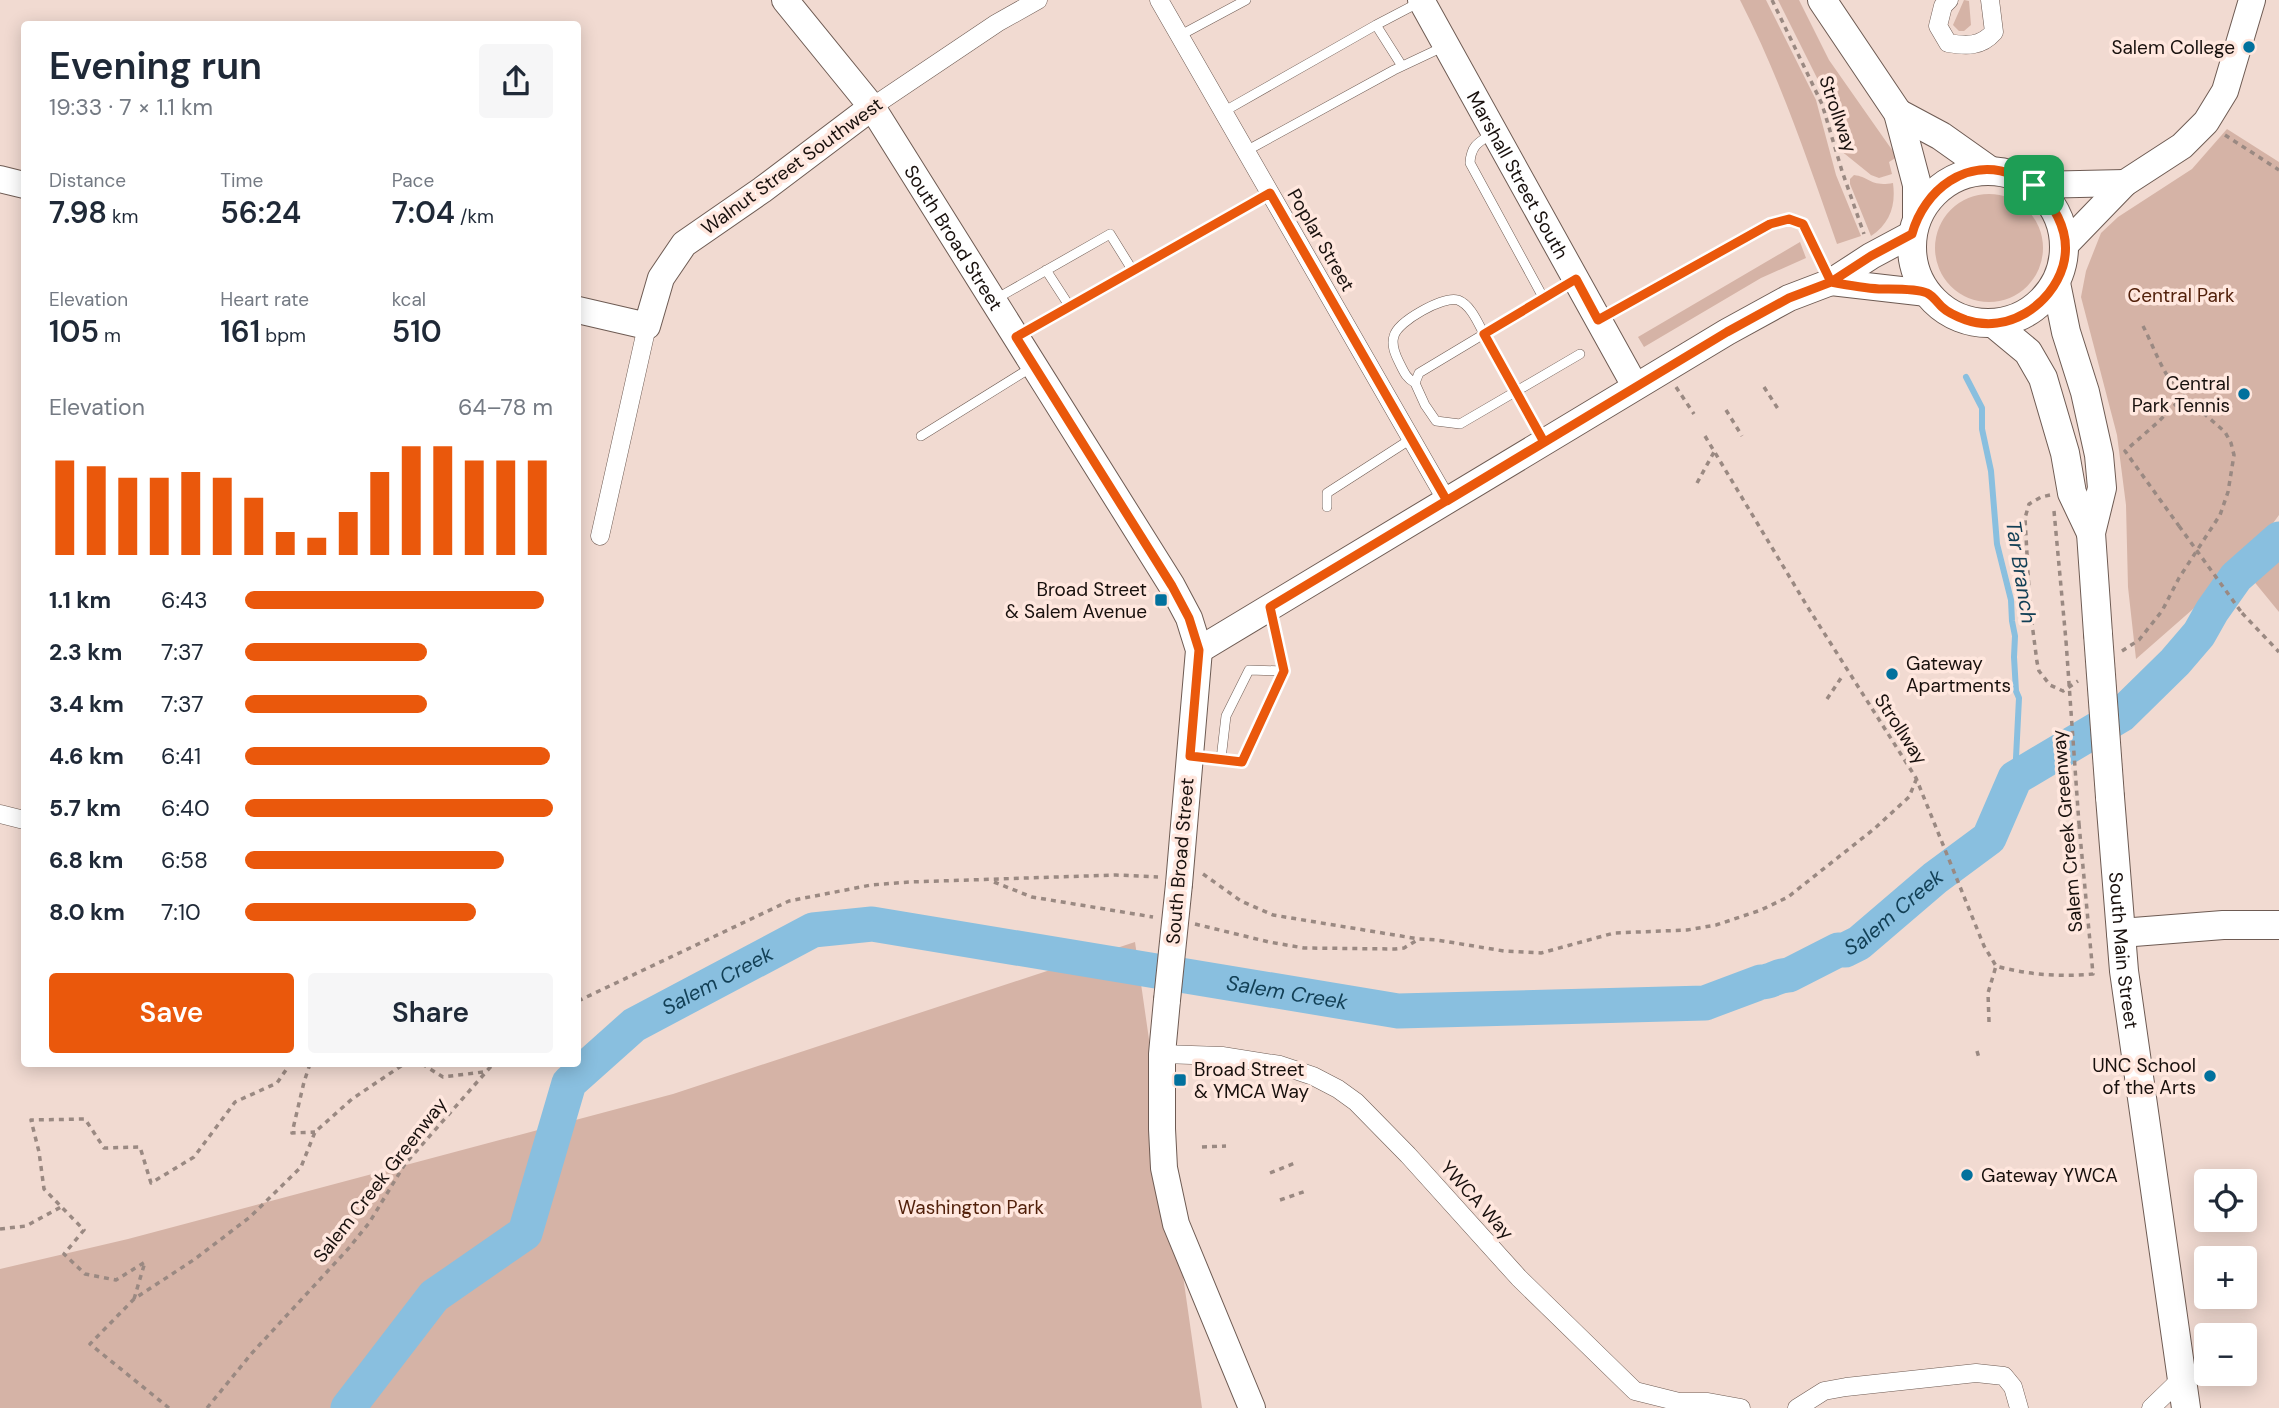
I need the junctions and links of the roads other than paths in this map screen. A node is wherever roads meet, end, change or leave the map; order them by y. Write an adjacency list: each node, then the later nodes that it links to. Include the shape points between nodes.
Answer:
1 (785, 0): 14 (street, South Broad Street)
2 (1038, 0): 14 (street, Walnut Street Southwest)
3 (1159, 0): 11 (street, Poplar Street)
4 (1246, 0): 11 (lane)
5 (1822, 0): 16 (main road)
6 (1949, 0): 7 (street, via 1938,26 1948,43 1967,46 1987,40 1994,32)
7 (1990, 0)
8 (2252, 0): 21 (street, via 2225,91 2206,122 2182,146)
9 (1421, 1): 10 (lane); 12 (street, Marshall Street South)
10 (1376, 25): 13 (lane); 15 (lane)
11 (1179, 36): 15 (street, Poplar Street)
12 (1446, 45): 13 (lane); 17 (street, Marshall Street South)
13 (1402, 66): 18 (lane)
14 (872, 107): 34 (street, South Broad Street); 39 (street, Walnut Street Southwest, via 684,244 661,278)
15 (1223, 112): 18 (street, Poplar Street)
16 (1898, 113): 19 (main road); 25 (main road, via 1917,185)
17 (1494, 132): 29 (street, Marshall Street South); 33 (lane, via 1477,144 1470,163)
18 (1246, 151): 24 (street, Poplar Street)
19 (1989, 170): 23 (main road); 25 (main road, via 1966,173 1945,183 1928,198)
20 (0, 179): 22 (street)
21 (2125, 183): 23 (street); 26 (street)
22 (21, 184)
23 (2034, 185): 26 (main road, via 2061,222)
24 (1270, 193): 28 (lane); 48 (street, Poplar Street)
25 (1914, 226): 30 (street); 32 (main road, via 1912,255)
26 (2065, 245): 31 (main road)
27 (1046, 270): 28 (lane, via 1110,234); 34 (lane); 35 (lane)
28 (1133, 271): 35 (lane)
29 (1576, 279): 33 (lane); 37 (street, Marshall Street South)
30 (1831, 282): 32 (street); 37 (lane, via 1803,224 1789,219 1770,224); 45 (street, via 1789,298)
31 (2056, 283): 38 (main road, via 2030,311); 52 (main road, South Main Street, via 2099,455 2102,488)
32 (1927, 293): 38 (main road, via 1945,310 1968,321)
33 (1544, 299): 40 (lane)
34 (993, 300): 41 (street, South Broad Street)
35 (1070, 307): 41 (lane)
36 (581, 311): 39 (street)
37 (1598, 320): 45 (street, Marshall Street South)
38 (1993, 323): 52 (main road, South Main Street, via 2028,352 2043,378 2072,493)
39 (647, 326): 53 (street)
40 (1484, 334): 44 (lane, via 1419,373); 44 (lane, via 1459,300 1439,302 1401,324 1392,345 1407,379); 46 (lane)
41 (1016, 337): 43 (street, South Broad Street)
42 (1580, 354): 46 (lane)
43 (1034, 366): 47 (lane); 55 (street, South Broad Street, via 1172,586)
44 (1415, 383): 46 (lane, via 1436,421 1448,424 1460,424)
45 (1635, 386): 49 (street)
46 (1517, 393): 49 (lane)
47 (920, 436)
48 (1411, 439): 50 (street, Poplar Street); 51 (lane, via 1327,493)
49 (1544, 442): 50 (street)
50 (1447, 501): 54 (street)
51 (1327, 508)
52 (2091, 533): 62 (main road, South Main Street, bridge, via 2108,644 2110,797)
53 (600, 536)
54 (1270, 607): 55 (street); 56 (lane)
55 (1199, 650): 57 (street, South Broad Street)
56 (1284, 671): 58 (lane, via 1242,762); 58 (lane, via 1249,670 1226,716)
57 (1190, 756): 58 (lane); 63 (street, South Broad Street, bridge)
58 (1221, 760)
59 (0, 814): 60 (street)
60 (21, 819)
61 (2279, 925): 62 (main road)
62 (2121, 933): 64 (main road, South Main Street, via 2134,1056)
63 (1163, 1054): 65 (street, South Broad Street, via 1164,1168 1177,1227); 66 (street, YWCA Way, via 1249,1059 1312,1076 1338,1089 1356,1102 1519,1278 1634,1391 1679,1402)
64 (2182, 1378): 69 (street); 70 (main road, South Main Street)
65 (1252, 1408)
66 (1741, 1408)
67 (1797, 1408): 68 (street, via 1824,1391 1846,1387 1991,1373 2004,1376 2013,1387)
68 (2019, 1408)
69 (2151, 1408)
70 (2186, 1408)

